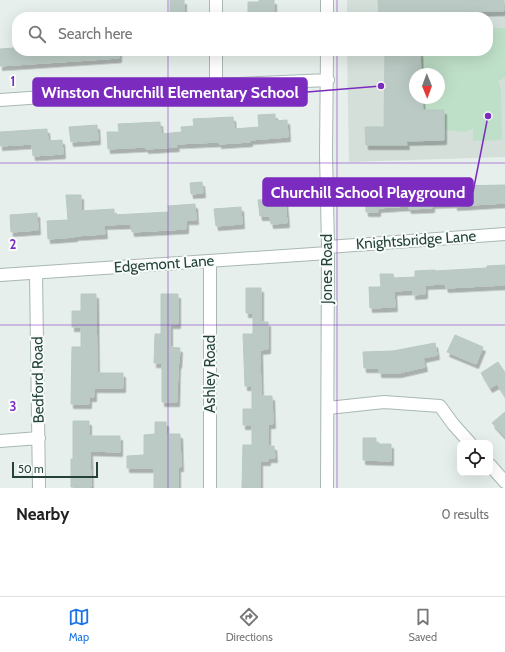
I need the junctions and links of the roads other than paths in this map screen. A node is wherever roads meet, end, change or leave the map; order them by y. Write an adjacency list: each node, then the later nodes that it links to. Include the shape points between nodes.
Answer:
1 (216, 0): 3 (street)
2 (327, 0): 4 (street)
3 (216, 12)
4 (327, 12)
5 (216, 56): 8 (street)
6 (328, 56): 7 (street, Jones Road)
7 (328, 80): 8 (street); 11 (street, Jones Road)
8 (216, 85): 9 (street)
9 (0, 100)
10 (505, 234): 11 (street, Knightsbridge Lane)
11 (328, 250): 12 (street, Edgemont Lane); 15 (street, Jones Road)
12 (210, 261): 13 (street, Edgemont Lane); 22 (street, Ashley Road)
13 (36, 273): 14 (street, Edgemont Lane); 16 (street, Bedford Road)
14 (0, 275)
15 (328, 408): 17 (street, via 384,402 440,406); 23 (street, Jones Road)
16 (39, 438): 18 (street); 21 (street, Bedford Road)
17 (467, 440)
18 (0, 442)
19 (493, 468): 20 (street)
20 (505, 482)
21 (39, 488)
22 (210, 488)
23 (327, 488)

